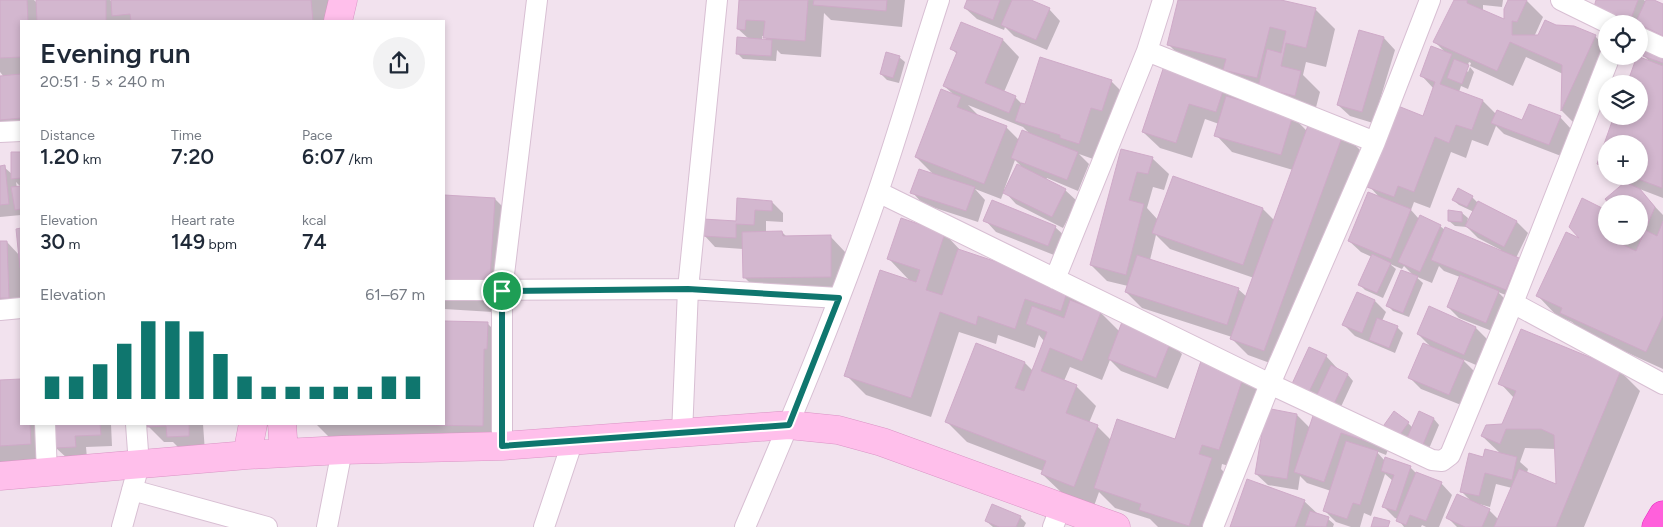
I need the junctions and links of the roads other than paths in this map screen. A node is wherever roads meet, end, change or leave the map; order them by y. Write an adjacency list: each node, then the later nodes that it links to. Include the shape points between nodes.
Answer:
1 (343, 0): 9 (main road)
2 (537, 0): 21 (street)
3 (717, 0): 19 (street)
4 (939, 0): 17 (street)
5 (1162, 0): 12 (street)
6 (1430, 0): 16 (street)
7 (1561, 0): 8 (street)
8 (1598, 18)
9 (338, 20)
10 (1648, 41): 11 (street)
11 (1663, 48)
12 (1147, 51): 16 (street); 18 (street)
13 (1606, 65): 23 (street)
14 (20, 131): 15 (street)
15 (0, 132)
16 (1375, 142): 26 (street)
17 (878, 192): 18 (street); 22 (street)
18 (1055, 279): 26 (street)
19 (688, 289): 21 (street); 22 (street); 33 (street)
20 (445, 290): 21 (street)
21 (502, 291): 35 (street)
22 (839, 298): 32 (street)
23 (1513, 304): 26 (street, via 1450,455 1442,461 1432,460); 27 (street)
24 (20, 308): 25 (street)
25 (0, 310)
26 (1270, 384): 50 (street)
27 (1663, 384)
28 (44, 425): 39 (street)
29 (136, 425): 41 (street)
30 (253, 425): 38 (main road)
31 (282, 425): 37 (main road)
32 (789, 425): 33 (main road); 43 (main road, via 838,430 882,442); 48 (street)
33 (682, 434): 34 (main road)
34 (573, 440): 35 (main road); 47 (street)
35 (502, 446): 36 (main road)
36 (342, 450): 37 (main road); 46 (street)
37 (284, 453): 38 (main road)
38 (247, 455): 41 (main road)
39 (47, 473): 40 (main road); 41 (main road)
40 (0, 476)
41 (136, 478): 44 (street); 45 (street)
42 (1663, 515): 51 (highway)
43 (1057, 517): 49 (main road)
44 (122, 527)
45 (267, 527)
46 (327, 527)
47 (544, 527)
48 (744, 527)
49 (1116, 527)
50 (1213, 527)
51 (1656, 527)

